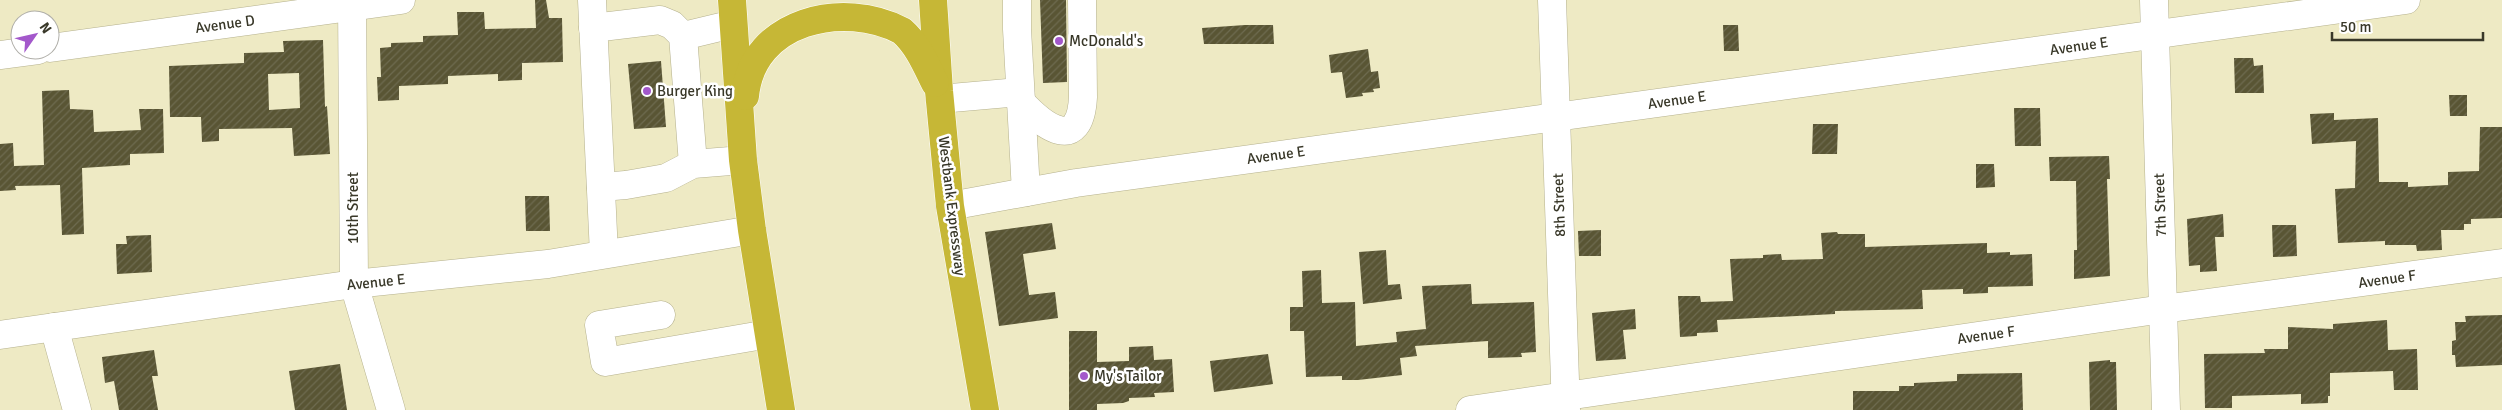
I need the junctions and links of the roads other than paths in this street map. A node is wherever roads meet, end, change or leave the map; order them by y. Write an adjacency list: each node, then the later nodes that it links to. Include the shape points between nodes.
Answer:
1 (401, 0): 9 (street, Avenue D)
2 (592, 0): 11 (street)
3 (933, 0): 15 (highway, Westbank Expressway)
4 (1017, 0): 16 (street)
5 (1082, 0): 18 (street, via 1083,110 1077,124)
6 (1552, 0): 17 (street, 8th Street)
7 (2154, 0): 13 (street, 7th Street)
8 (2406, 0): 13 (street, Avenue E)
9 (352, 3): 14 (street, Avenue D); 28 (street, 10th Street)
10 (732, 12): 12 (street); 20 (highway)
11 (593, 28): 12 (street, via 660,20 672,25); 22 (street)
12 (682, 36): 21 (street)
13 (2155, 36): 17 (street, Avenue E); 29 (street, 7th Street)
14 (60, 47)
15 (939, 95): 16 (street); 20 (highway, via 920,53 902,31 874,14 855,8 807,13 772,38 757,56 746,85); 24 (highway, Westbank Expressway)
16 (1020, 96): 18 (street, via 1044,124); 19 (street)
17 (1556, 117): 23 (street, Avenue E); 34 (street, 8th Street)
18 (1064, 131): 19 (street, via 1041,144)
19 (1022, 142): 23 (street)
20 (742, 149): 21 (street); 25 (highway)
21 (693, 164): 22 (street, via 666,178)
22 (601, 187): 26 (street)
23 (1026, 192): 24 (street, Avenue E)
24 (950, 206): 38 (highway, Westbank Expressway)
25 (752, 230): 26 (street, Avenue E); 32 (highway)
26 (604, 254): 28 (street, Avenue E, via 548,264)
27 (2502, 263): 29 (street, Avenue F)
28 (354, 284): 31 (street, Avenue E); 36 (street, 10th Street)
29 (2163, 309): 34 (street, Avenue F); 40 (street, 7th Street)
30 (661, 314): 32 (street, via 599,324 605,362)
31 (54, 327): 33 (street, Avenue E); 35 (street)
32 (768, 334): 37 (highway)
33 (0, 335)
34 (1566, 403): 39 (street, Avenue F)
35 (78, 410)
36 (391, 410)
37 (781, 410)
38 (986, 410)
39 (1470, 410)
40 (2166, 410)

